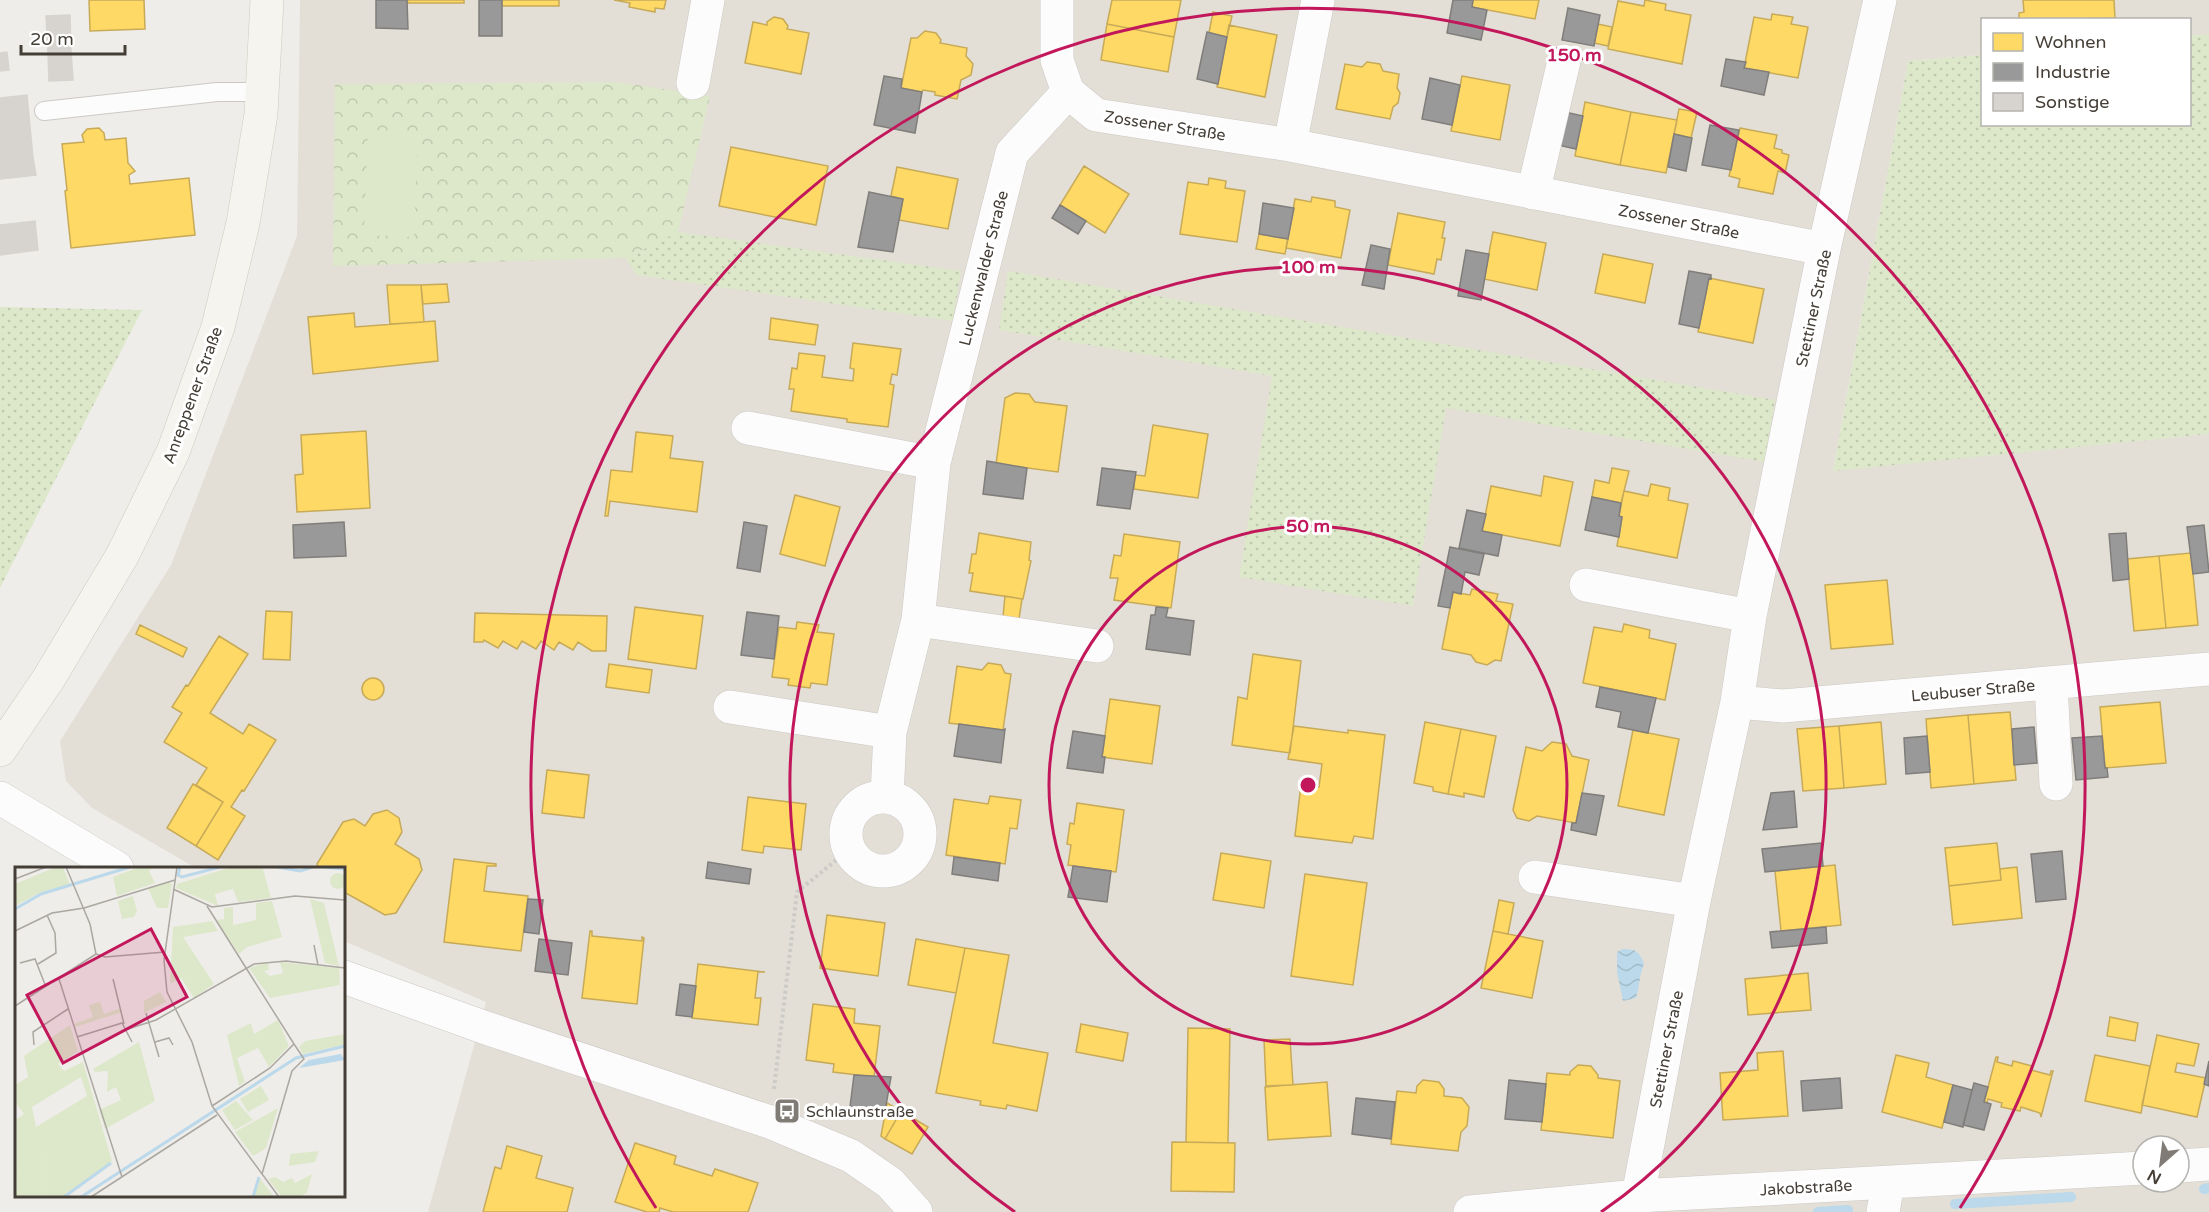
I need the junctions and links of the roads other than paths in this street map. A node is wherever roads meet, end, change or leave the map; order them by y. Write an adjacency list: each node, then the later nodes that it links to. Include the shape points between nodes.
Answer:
1 (267, 0): 8 (street, Anreppener Straße)
2 (708, 0): 7 (street)
3 (1057, 0): 9 (street, via 1057,60)
4 (1318, 0): 11 (street)
5 (1880, 0): 13 (street, Stettiner Straße)
6 (1564, 61): 12 (street)
7 (693, 83)
8 (263, 92): 10 (lane, via 217,92); 25 (street, Anreppener Straße, via 243,224 218,327 173,452 123,556)
9 (1068, 92): 11 (street, Zossener Straße, via 1096,115); 15 (street, Luckenwalder Straße, via 1012,153)
10 (44, 111)
11 (1290, 145): 12 (street, Zossener Straße)
12 (1533, 193): 13 (street, Zossener Straße)
13 (1824, 249): 17 (street, Stettiner Straße)
14 (748, 428): 15 (street)
15 (934, 464): 18 (street, Luckenwalder Straße)
16 (1586, 585): 17 (street)
17 (1750, 616): 22 (street, Stettiner Straße)
18 (918, 620): 19 (street); 24 (street, Luckenwalder Straße)
19 (1097, 646)
20 (2209, 669): 21 (street, Leubuser Straße)
21 (2051, 683): 22 (street, Leubuser Straße, via 1783,706); 26 (street)
22 (1737, 702): 31 (street, Stettiner Straße)
23 (730, 707): 24 (street)
24 (890, 732): 27 (street, Luckenwalder Straße)
25 (0, 750)
26 (2056, 784)
27 (887, 797): 27 (street, via 899,800 917,818 919,843 904,864 879,871 857,859 846,836 853,812 862,803)
28 (0, 798): 29 (street)
29 (115, 867)
30 (1535, 877): 31 (street)
31 (1694, 901): 36 (street, Stettiner Straße)
32 (345, 977): 38 (street, via 770,1122 851,1156 890,1183)
33 (2209, 1164): 34 (street)
34 (2191, 1165)
35 (2131, 1169): 37 (street, Jakobstraße)
36 (1638, 1196): 37 (street, Jakobstraße); 39 (street, Jakobstraße)
37 (1885, 1197)
38 (916, 1212)
39 (1470, 1212)

